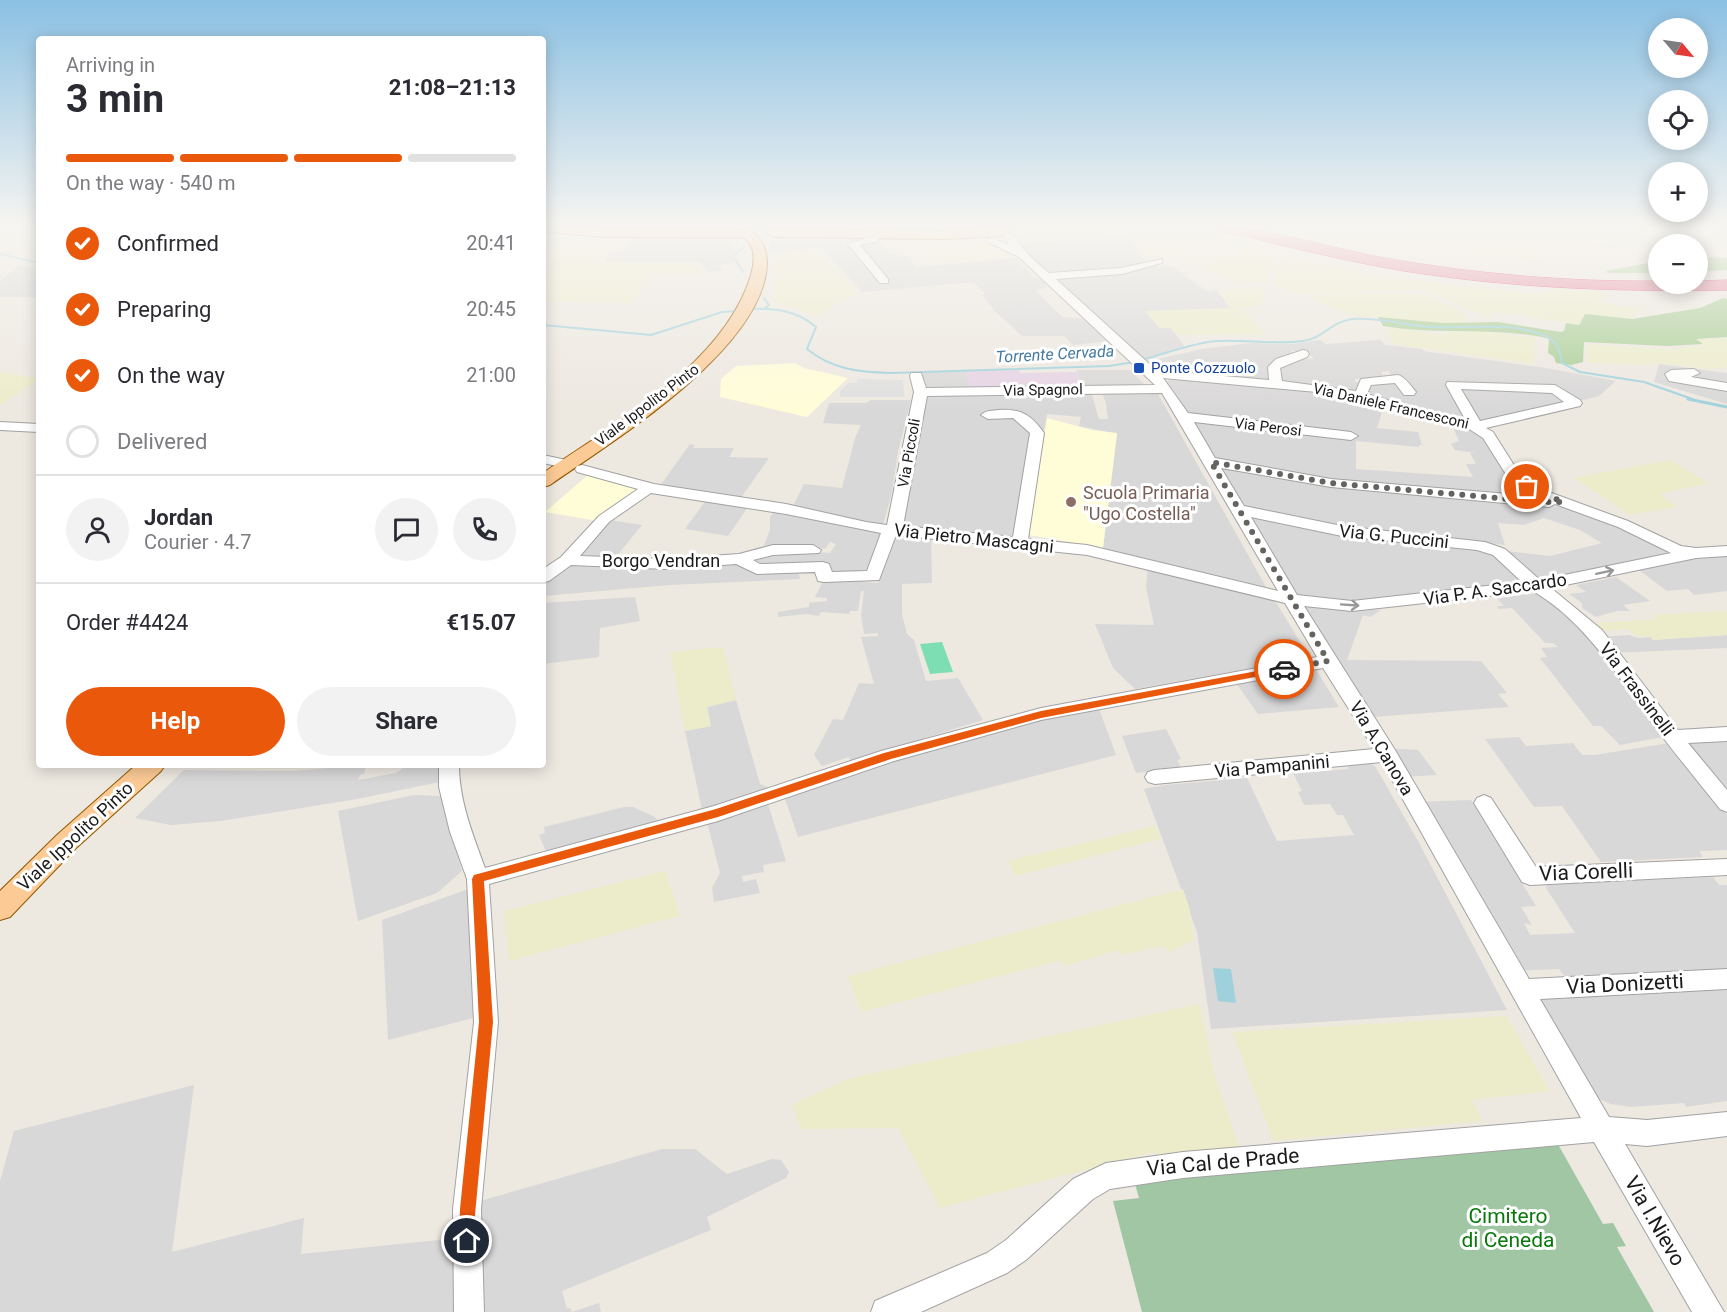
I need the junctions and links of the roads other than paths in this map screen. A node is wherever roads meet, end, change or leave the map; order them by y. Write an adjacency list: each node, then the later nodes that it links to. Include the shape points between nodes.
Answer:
1 (753, 289): 21 (main road, Viale Ippolito Pinto, via 745,310 724,340 684,379)
2 (1059, 289): 4 (street, Via A.Canova)
3 (1303, 354): 7 (street, via 1276,364)
4 (1143, 366): 7 (street, Via Daniele Francesconi); 9 (street, Via A.Canova)
5 (1694, 373): 8 (street, via 1671,374 1674,378)
6 (916, 376): 10 (street, Via Piccoli)
7 (1276, 384): 12 (street, Via Daniele Francesconi)
8 (1727, 387)
9 (1166, 389): 10 (street, Via Spagnol); 14 (street, Via A.Canova)
10 (921, 392): 26 (street, Via Piccoli)
11 (1409, 392): 12 (street, via 1398,379 1390,378 1366,382)
12 (1360, 396): 16 (street, Via Daniele Francesconi, via 1409,412)
13 (988, 415): 27 (street, via 1012,413 1025,417 1037,433)
14 (1184, 417): 18 (street, Via Perosi); 20 (street, Via A.Canova)
15 (0, 426): 17 (street)
16 (1476, 426): 16 (street, via 1575,403 1555,389 1452,384); 24 (street, Via Daniele Francesconi, via 1488,435 1525,485)
17 (36, 428)
18 (1351, 436)
19 (546, 460): 21 (street)
20 (1211, 462): 24 (street, via 1331,483); 25 (street, Via A.Canova)
21 (574, 467): 22 (main road, Viale Ippolito Pinto); 23 (street, Via Pietro Mascagni)
22 (546, 480)
23 (653, 488): 26 (street, Via Pietro Mascagni); 32 (street, via 604,519)
24 (1563, 502): 30 (street, Via Daniele Francesconi, via 1623,524 1672,548)
25 (1239, 510): 34 (street, Via G. Puccini, via 1342,531 1490,548); 35 (street, Via A.Canova)
26 (892, 530): 27 (street, Via Pietro Mascagni); 31 (street, Borgo Vendran, via 873,576 824,577 823,567 757,569)
27 (1020, 541): 35 (street, Via Pietro Mascagni, via 1099,552)
28 (813, 550): 31 (street, via 773,550)
29 (1727, 551): 30 (street)
30 (1696, 553): 34 (street, Via P. A. Saccardo, one-way to 30)
31 (739, 559): 32 (street, Borgo Vendran, via 667,564)
32 (567, 560): 33 (street)
33 (546, 575)
34 (1536, 586): 35 (street, Via P. A. Saccardo, one-way to 34, via 1370,606); 38 (street, Via Frassinelli, via 1596,633)
35 (1291, 599): 36 (street, Via A.Canova)
36 (1328, 661): 39 (street, Via A.Canova); 46 (street, via 1041,714 888,756 718,813)
37 (1727, 734): 38 (street)
38 (1673, 737): 44 (street, Via Frassinelli)
39 (1388, 755): 42 (street, Via Pampanini); 49 (street, Via A.Canova)
40 (149, 768): 47 (main road, Viale Ippolito Pinto, via 66,842)
41 (448, 768): 46 (street, via 461,832)
42 (1155, 777)
43 (1484, 803): 45 (street, Via Corelli, via 1530,876)
44 (1727, 804)
45 (1727, 867)
46 (478, 879): 52 (street, via 486,1022 467,1209)
47 (0, 909)
48 (1727, 978): 49 (street, Via Donizetti)
49 (1522, 990): 51 (street, Via A.Canova)
50 (1727, 1124): 51 (street, Via Cal de Prade, via 1647,1133)
51 (1601, 1129): 53 (street, Via Cal de Prade, via 1183,1165 1106,1176 1083,1189 997,1263); 54 (street, Via I.Nievo)
52 (469, 1312)
53 (886, 1312)
54 (1709, 1312)

